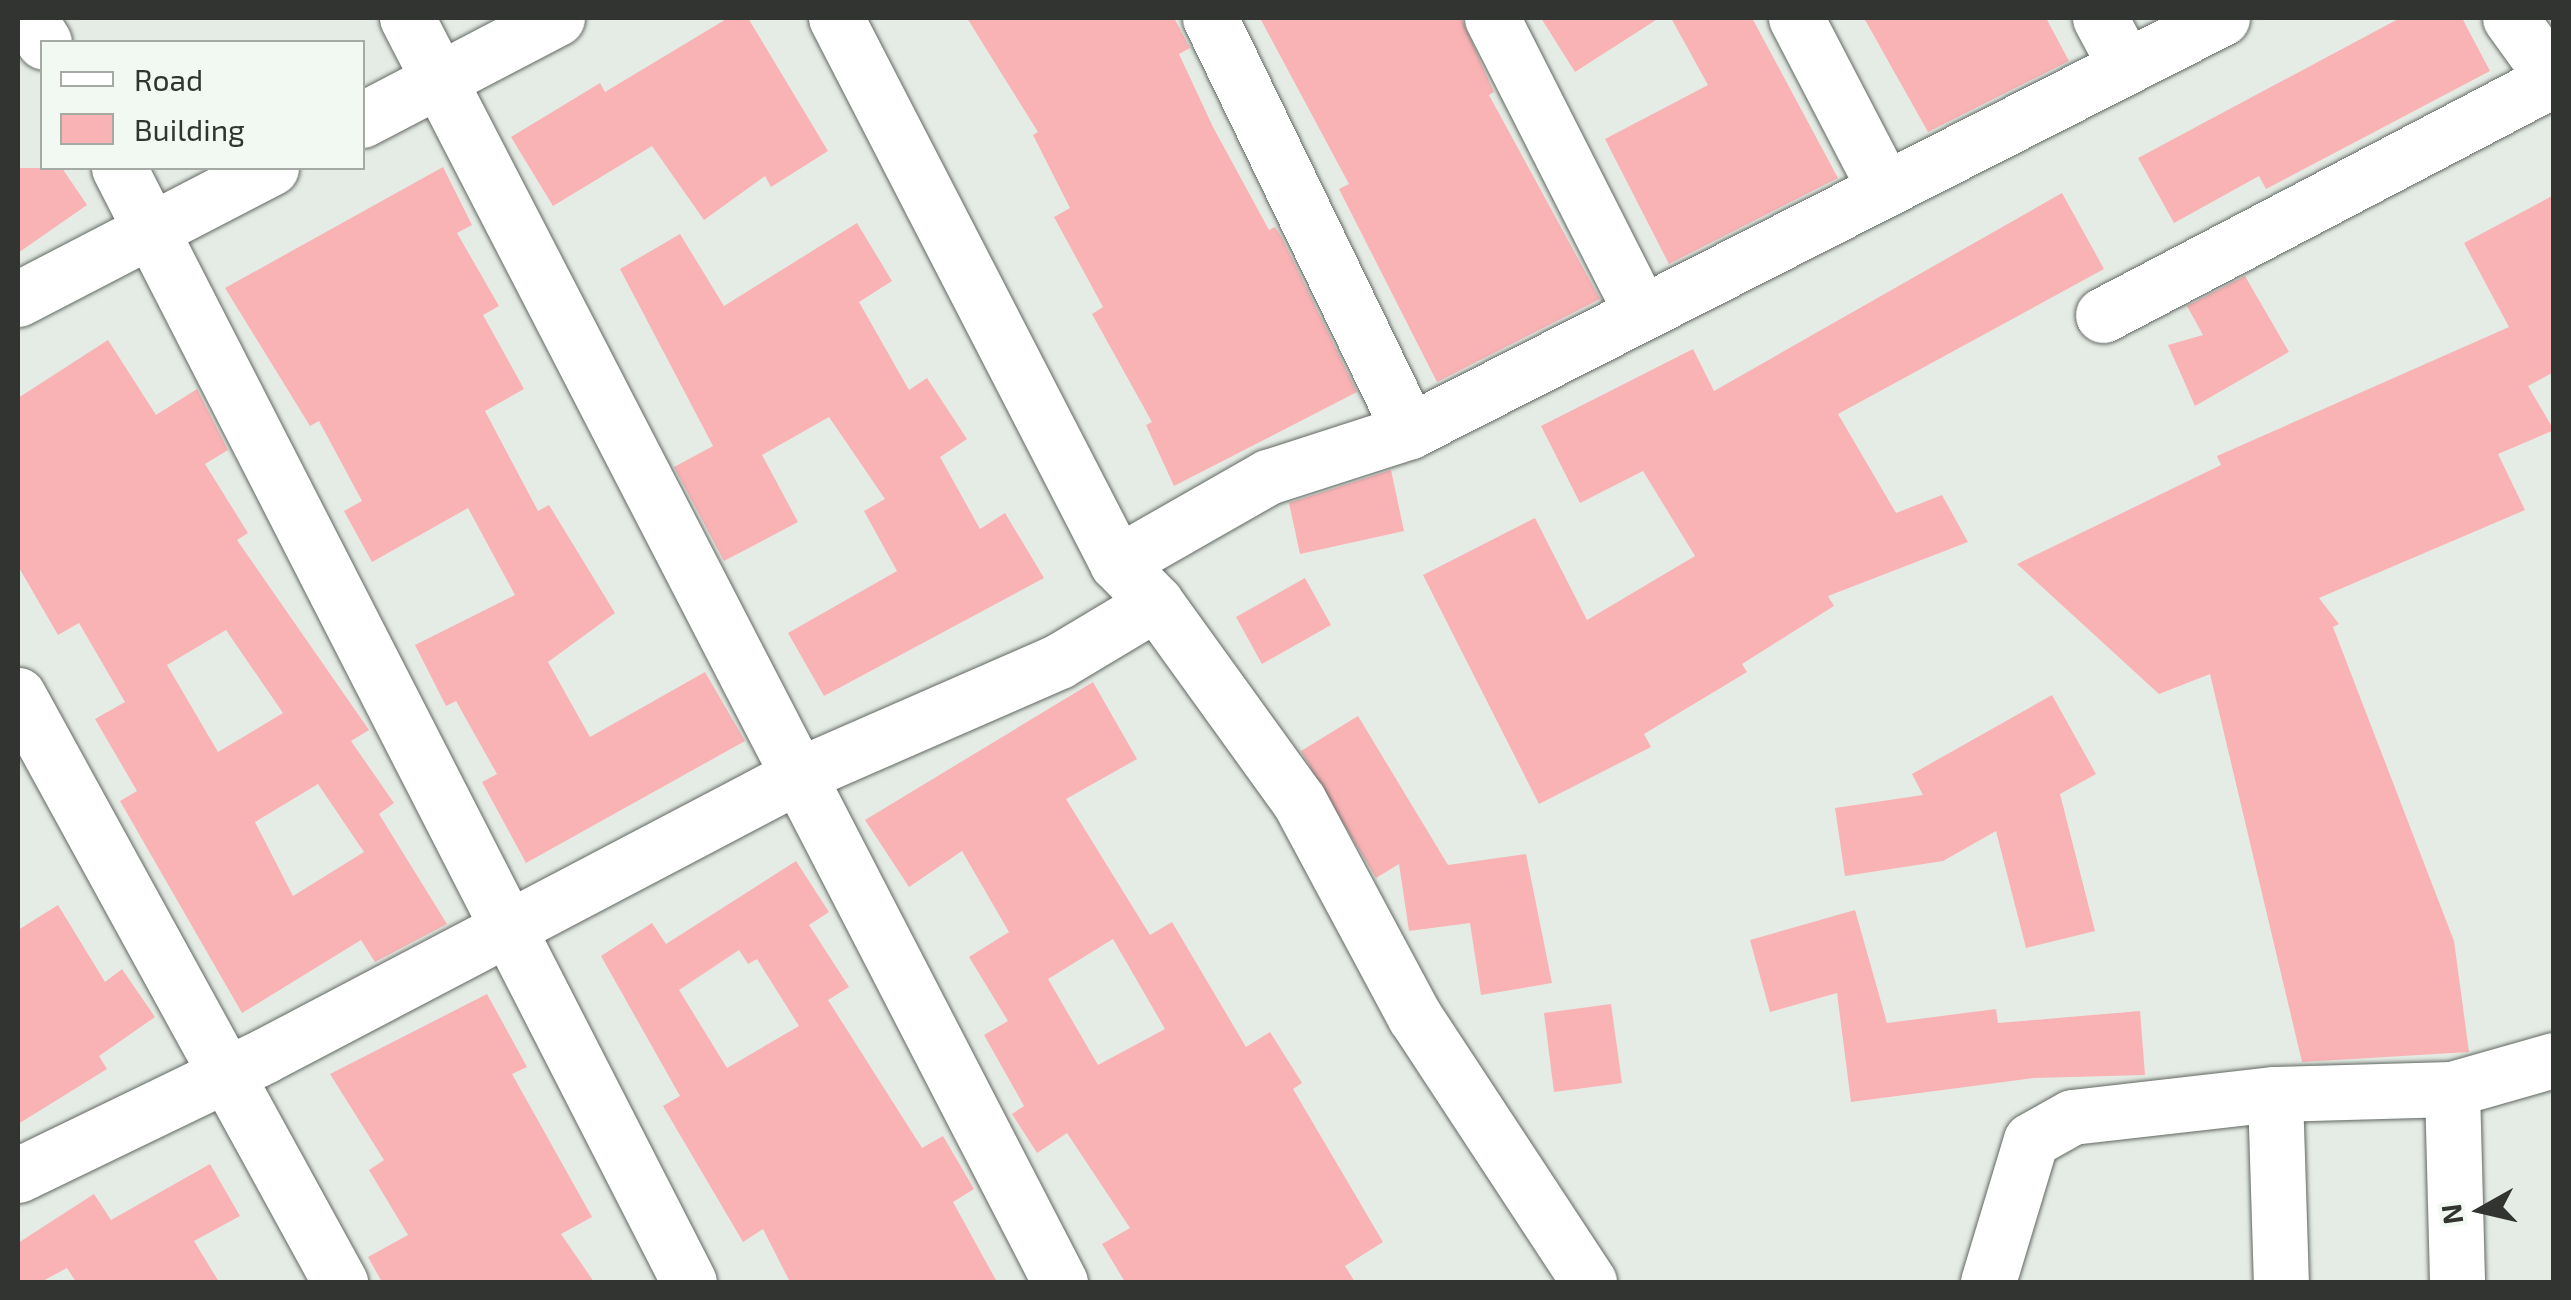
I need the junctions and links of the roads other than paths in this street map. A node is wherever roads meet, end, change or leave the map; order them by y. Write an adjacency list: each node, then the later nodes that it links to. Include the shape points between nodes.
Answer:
1 (30, 18): 11 (street)
2 (407, 18): 14 (street)
3 (557, 18): 14 (street)
4 (836, 18): 24 (street)
5 (1210, 18): 23 (street)
6 (1492, 18): 21 (street)
7 (1796, 18): 18 (street)
8 (2100, 18): 12 (street)
9 (2222, 18): 12 (street)
10 (2510, 18): 13 (street)
11 (43, 40)
12 (2126, 67): 18 (street)
13 (2554, 79): 22 (street)
14 (440, 80): 15 (street); 27 (street)
15 (365, 118)
16 (120, 170): 19 (street)
17 (267, 170): 19 (street)
18 (1885, 189): 21 (street)
19 (155, 228): 20 (street); 28 (street)
20 (18, 299)
21 (1640, 310): 23 (street)
22 (2102, 315)
23 (1410, 431): 24 (street, via 1268,476)
24 (1116, 563): 25 (street)
25 (1156, 603): 27 (street, via 1059,662); 37 (street, via 1299,801 1415,1017)
26 (18, 695): 30 (street)
27 (803, 773): 28 (street); 36 (street)
28 (510, 929): 30 (street); 35 (street)
29 (2554, 1060): 31 (street)
30 (227, 1073): 33 (street); 34 (street)
31 (2452, 1089): 32 (street); 40 (street)
32 (2275, 1094): 38 (street, via 2072,1116 2031,1140); 39 (street)
33 (18, 1174)
34 (340, 1282)
35 (689, 1282)
36 (1060, 1282)
37 (1589, 1282)
38 (1988, 1282)
39 (2281, 1282)
40 (2457, 1282)

